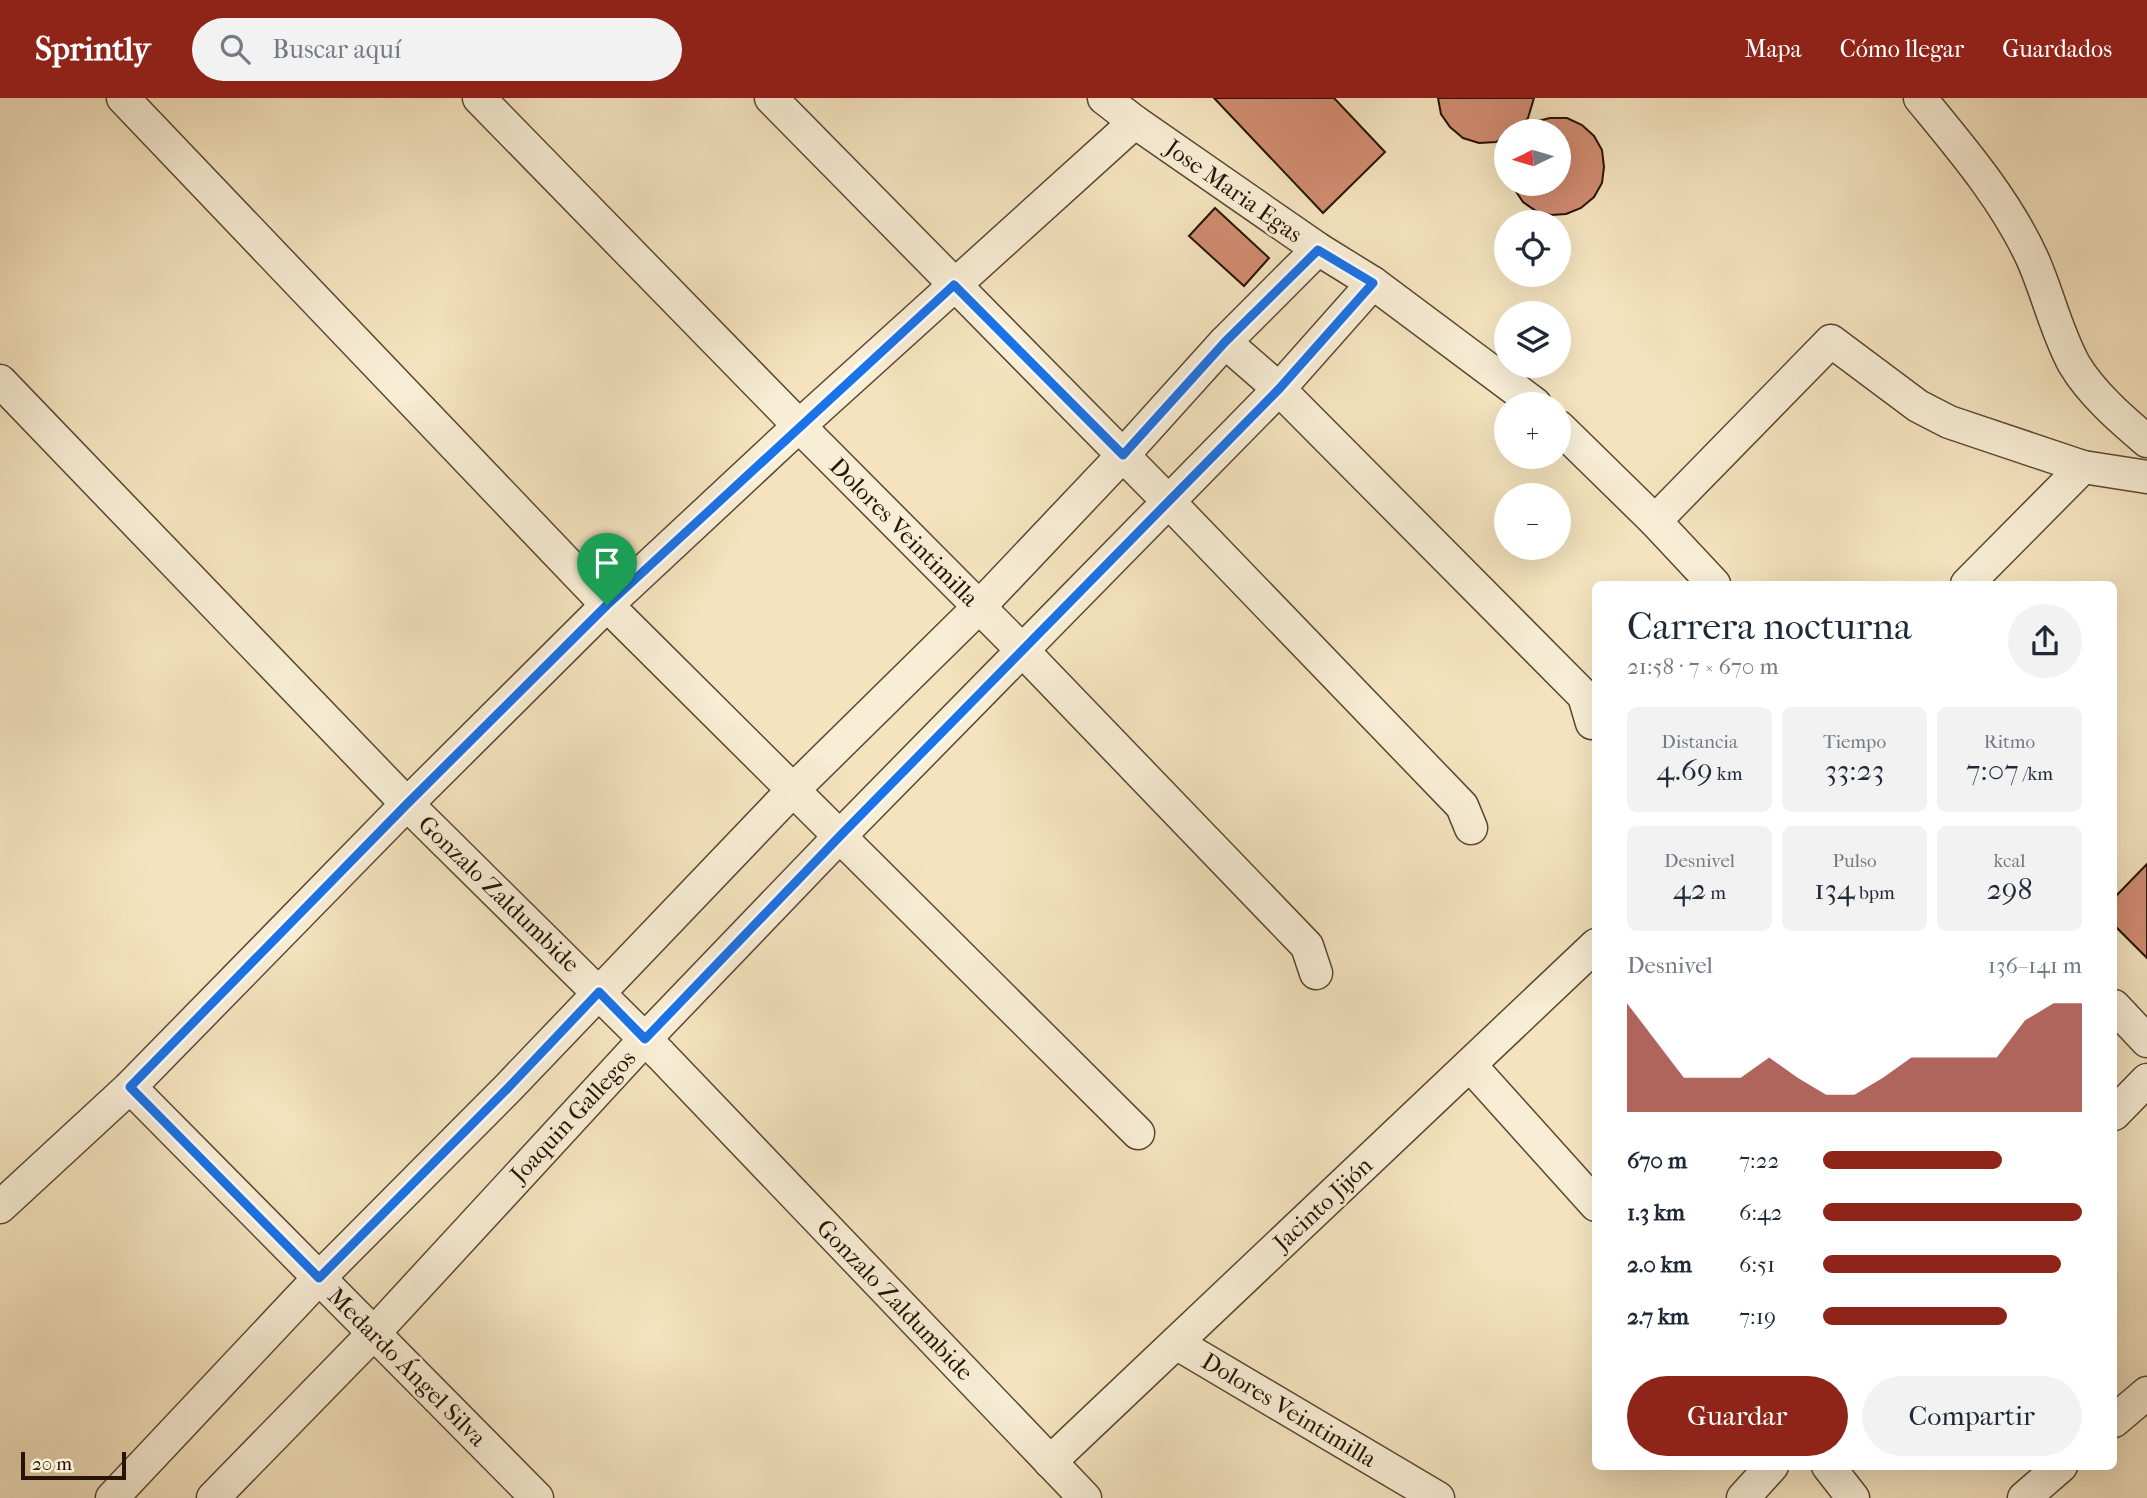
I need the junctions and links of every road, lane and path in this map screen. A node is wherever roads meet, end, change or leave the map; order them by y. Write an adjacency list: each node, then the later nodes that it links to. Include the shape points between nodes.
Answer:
1 (124, 98): 24 (street)
2 (480, 98): 14 (street, Dolores Veintimilla)
3 (771, 98): 9 (street)
4 (1104, 98): 6 (street, Jose Maria Egas)
5 (1920, 98): 16 (street, via 2002,206 2033,260 2075,365 2115,414)
6 (1135, 122): 7 (street, Jose Maria Egas); 9 (street)
7 (1318, 250): 8 (street, Jose Maria Egas); 10 (street)
8 (1373, 283): 12 (street, Joaquin Gallegos); 13 (street, Jose Maria Egas)
9 (954, 285): 14 (street); 17 (street)
10 (1225, 342): 12 (street); 17 (street)
11 (0, 381): 29 (street, Gonzalo Zaldumbide)
12 (1279, 389): 20 (street, Joaquin Gallegos); 27 (street, via 1584,696)
13 (1519, 392)
14 (799, 426): 24 (street); 25 (street, Dolores Veintimilla)
15 (1571, 439): 21 (street)
16 (2147, 442)
17 (1123, 455): 20 (street); 25 (street)
18 (2083, 467): 19 (street); 21 (street, via 1949,422 1918,406 1831,341); 23 (street)
19 (2147, 477)
20 (1169, 502): 26 (street, Joaquin Gallegos); 30 (street, via 1462,806)
21 (1655, 521): 22 (street)
22 (1711, 581)
23 (1970, 581)
24 (607, 605): 28 (street); 29 (street)
25 (979, 607): 26 (street, Dolores Veintimilla); 28 (street)
26 (1023, 651): 31 (street, Joaquin Gallegos); 33 (street, Dolores Veintimilla, via 1307,946)
27 (1592, 723)
28 (793, 790): 31 (street); 34 (street)
29 (407, 804): 34 (street, Gonzalo Zaldumbide); 40 (street)
30 (1471, 828)
31 (840, 836): 36 (street, Joaquin Gallegos); 42 (street)
32 (1592, 949): 38 (street, Jacinto Jijón)
33 (1316, 973)
34 (599, 992): 36 (street, Gonzalo Zaldumbide); 45 (street)
35 (2117, 1009): 37 (street)
36 (645, 1039): 46 (street, Joaquin Gallegos); 50 (street, Gonzalo Zaldumbide)
37 (2147, 1041)
38 (1470, 1065): 43 (street); 47 (street, Jacinto Jijón)
39 (2147, 1080): 41 (street)
40 (130, 1087): 44 (street); 45 (street, Medardo Ángel Silva)
41 (2117, 1111)
42 (1138, 1133)
43 (1592, 1201)
44 (0, 1207)
45 (319, 1278): 46 (street, Medardo Ángel Silva); 54 (street)
46 (374, 1333): 55 (street, Joaquin Gallegos); 56 (street, Medardo Ángel Silva)
47 (1176, 1343): 50 (street, Jacinto Jijón); 58 (street, Dolores Veintimilla)
48 (2147, 1393): 49 (street)
49 (2117, 1418)
50 (1050, 1462): 57 (street, Gonzalo Zaldumbide)
51 (1768, 1470): 59 (street)
52 (1831, 1470): 60 (street)
53 (2056, 1470): 61 (street)
54 (112, 1498)
55 (213, 1498)
56 (537, 1498)
57 (1085, 1498)
58 (1438, 1498)
59 (1743, 1498)
60 (1853, 1498)
61 (2024, 1498)

